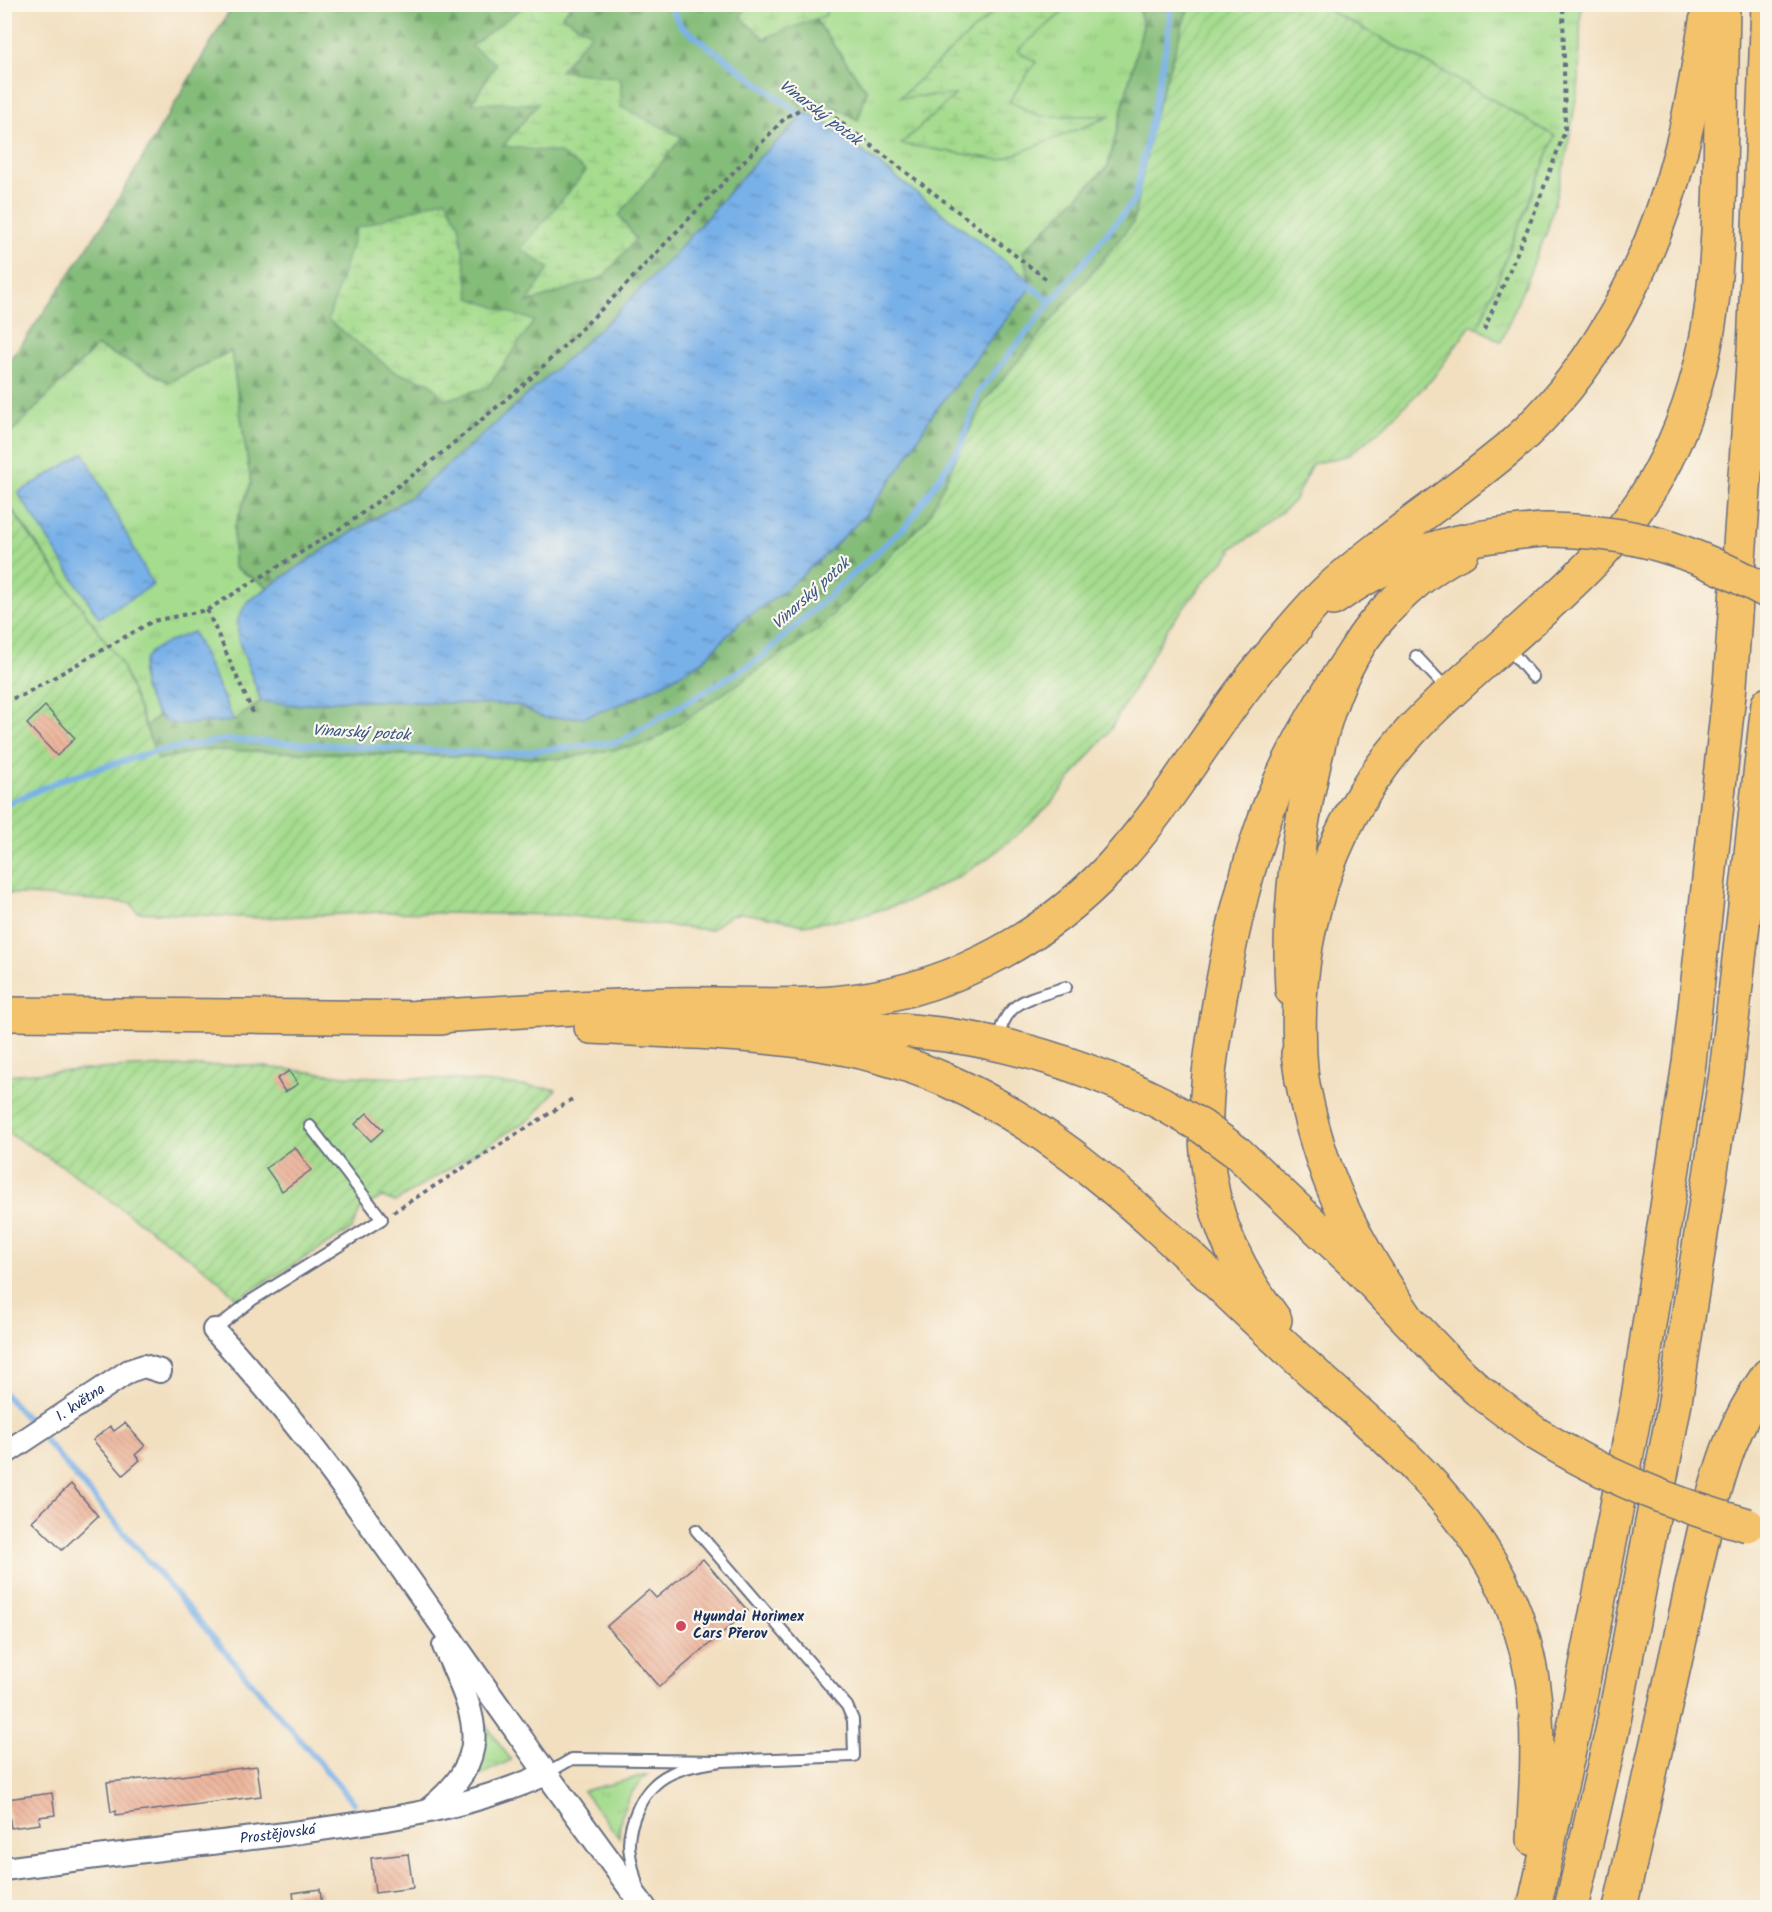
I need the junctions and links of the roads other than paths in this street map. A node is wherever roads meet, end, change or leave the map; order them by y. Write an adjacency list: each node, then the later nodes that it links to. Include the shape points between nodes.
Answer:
1 (1709, 4): 7 (main road, via 1689,118 1670,186 1639,266 1586,362 1551,406 1510,447 1355,567)
2 (1723, 4): 6 (main road, via 1717,264 1708,335 1692,399 1672,448 1639,507 1562,593)
3 (1767, 5): 36 (main road, via 1754,350 1731,674 1689,1063 1638,1397 1574,1728)
4 (1543, 530): 5 (main road, bridge, via 1606,532 1664,544); 7 (main road, via 1445,544 1403,559 1319,609); 8 (main road, via 1486,543 1440,564 1403,593)
5 (1767, 591)
6 (1504, 644): 10 (lane); 11 (main road)
7 (1275, 649): 15 (main road, via 1149,822 1111,867 1043,927 963,972 887,995 834,1002 673,1004)
8 (1355, 651): 18 (main road, via 1324,721 1295,866 1290,962); 24 (main road, via 1298,744 1257,843 1220,998 1205,1134 1207,1164 1221,1225 1251,1286 1280,1328)
9 (1416, 656): 11 (lane)
10 (1533, 677)
11 (1450, 693): 18 (main road, via 1410,732 1374,778 1325,874 1303,954 1298,1027)
12 (1767, 704): 37 (main road, via 1726,1073 1674,1408 1612,1731)
13 (1066, 987): 17 (lane, via 1027,1000 1011,1010 1001,1025)
14 (4, 1014): 15 (main road)
15 (418, 1017): 16 (main road)
16 (672, 1031): 17 (main road, via 880,1029); 24 (main road, via 766,1037 848,1048 915,1068 973,1093 1053,1143 1118,1193)
17 (997, 1043): 20 (main road, bridge, via 1087,1069 1201,1126 1238,1153 1296,1206)
18 (1302, 1081): 20 (main road, via 1314,1135 1338,1203 1362,1249)
19 (310, 1126): 21 (lane, via 382,1219 252,1300)
20 (1407, 1318): 26 (main road, bridge, via 1478,1390 1568,1453 1637,1488 1691,1509)
21 (214, 1330): 28 (street, via 317,1452)
22 (160, 1371): 25 (street, 1. května, via 144,1366 129,1371)
23 (1767, 1375): 31 (main road, via 1740,1419 1722,1464)
24 (1354, 1408): 35 (main road, via 1459,1515 1495,1570 1519,1625 1532,1673 1538,1727)
25 (4, 1454)
26 (1758, 1527)
27 (696, 1530): 29 (lane, via 847,1706 853,1720 854,1756)
28 (424, 1601): 30 (street); 32 (street, via 474,1721 471,1754 458,1780)
29 (721, 1761): 30 (lane, via 572,1759); 34 (lane, via 664,1776 645,1793 632,1822 629,1845)
30 (546, 1774): 32 (street, Prostějovská, via 502,1792); 34 (street)
31 (1647, 1794): 38 (main road); 39 (lane)
32 (425, 1812): 33 (street, Prostějovská, via 330,1828)
33 (4, 1869)
34 (643, 1904)
35 (1528, 1908)
36 (1534, 1908)
37 (1571, 1908)
38 (1620, 1908)
39 (1630, 1908)

